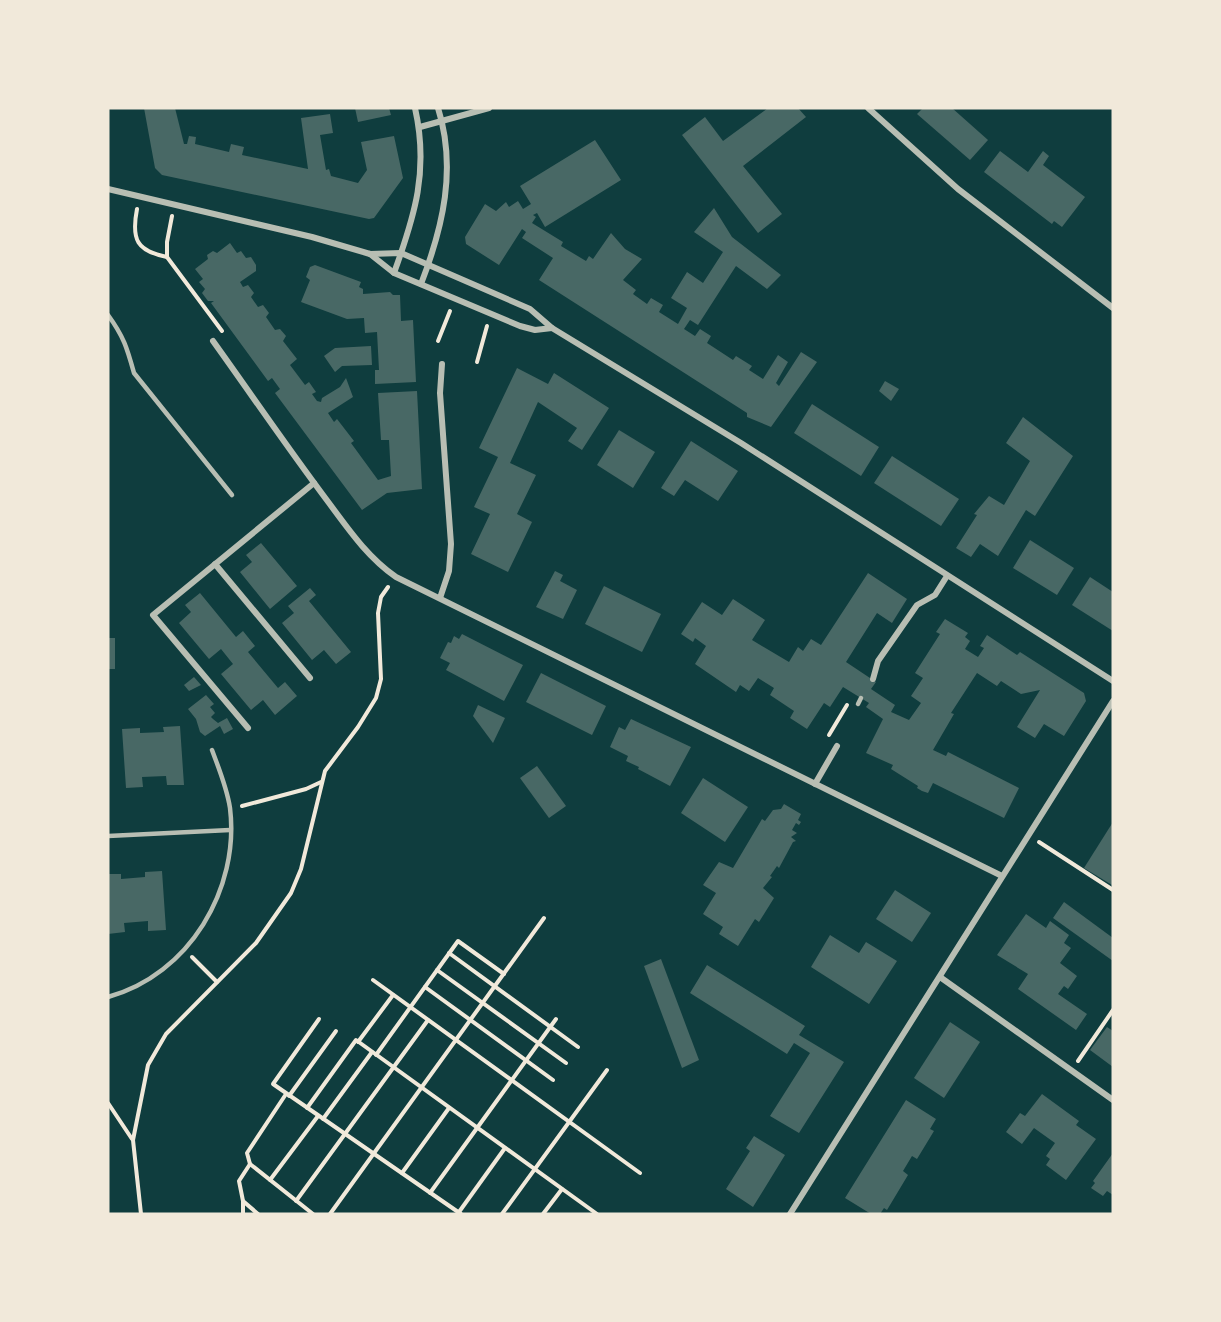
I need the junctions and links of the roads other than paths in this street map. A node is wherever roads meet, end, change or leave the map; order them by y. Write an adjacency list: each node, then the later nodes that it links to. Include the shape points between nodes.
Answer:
1 (415, 108): 6 (street)
2 (438, 108): 5 (street)
3 (489, 108): 5 (street)
4 (868, 108): 13 (street, via 958,189)
5 (442, 122): 6 (street); 10 (street, via 447,150 445,198 438,239)
6 (420, 127): 8 (street, via 418,197)
7 (108, 189): 9 (street)
8 (401, 253): 9 (street); 10 (street); 11 (street)
9 (370, 254): 11 (street)
10 (428, 265): 12 (street); 15 (street, via 530,309)
11 (394, 273): 12 (street)
12 (421, 284): 15 (street, via 535,330)
13 (1113, 308)
14 (108, 315): 19 (lane, via 125,341 134,374)
15 (552, 328): 21 (street)
16 (213, 342): 18 (street)
17 (442, 364): 22 (street, via 440,393 451,544 449,571)
18 (314, 483): 20 (street); 22 (street, via 381,566)
19 (232, 495)
20 (216, 564): 23 (street); 29 (street, via 153,615)
21 (947, 576): 24 (street, via 935,595 917,605 878,661); 25 (street)
22 (440, 598): 32 (street)
23 (310, 678)
24 (873, 680)
25 (1113, 681)
26 (861, 698): 28 (lane)
27 (1113, 701): 35 (street)
28 (858, 704)
29 (248, 728)
30 (837, 746): 32 (street)
31 (212, 750): 33 (lane, via 230,807)
32 (815, 784): 35 (street)
33 (231, 830): 34 (lane); 37 (lane, via 224,882 202,929 167,966)
34 (108, 836)
35 (1002, 876): 36 (street)
36 (939, 977): 38 (street); 39 (street)
37 (108, 997)
38 (1113, 1100)
39 (790, 1214)

